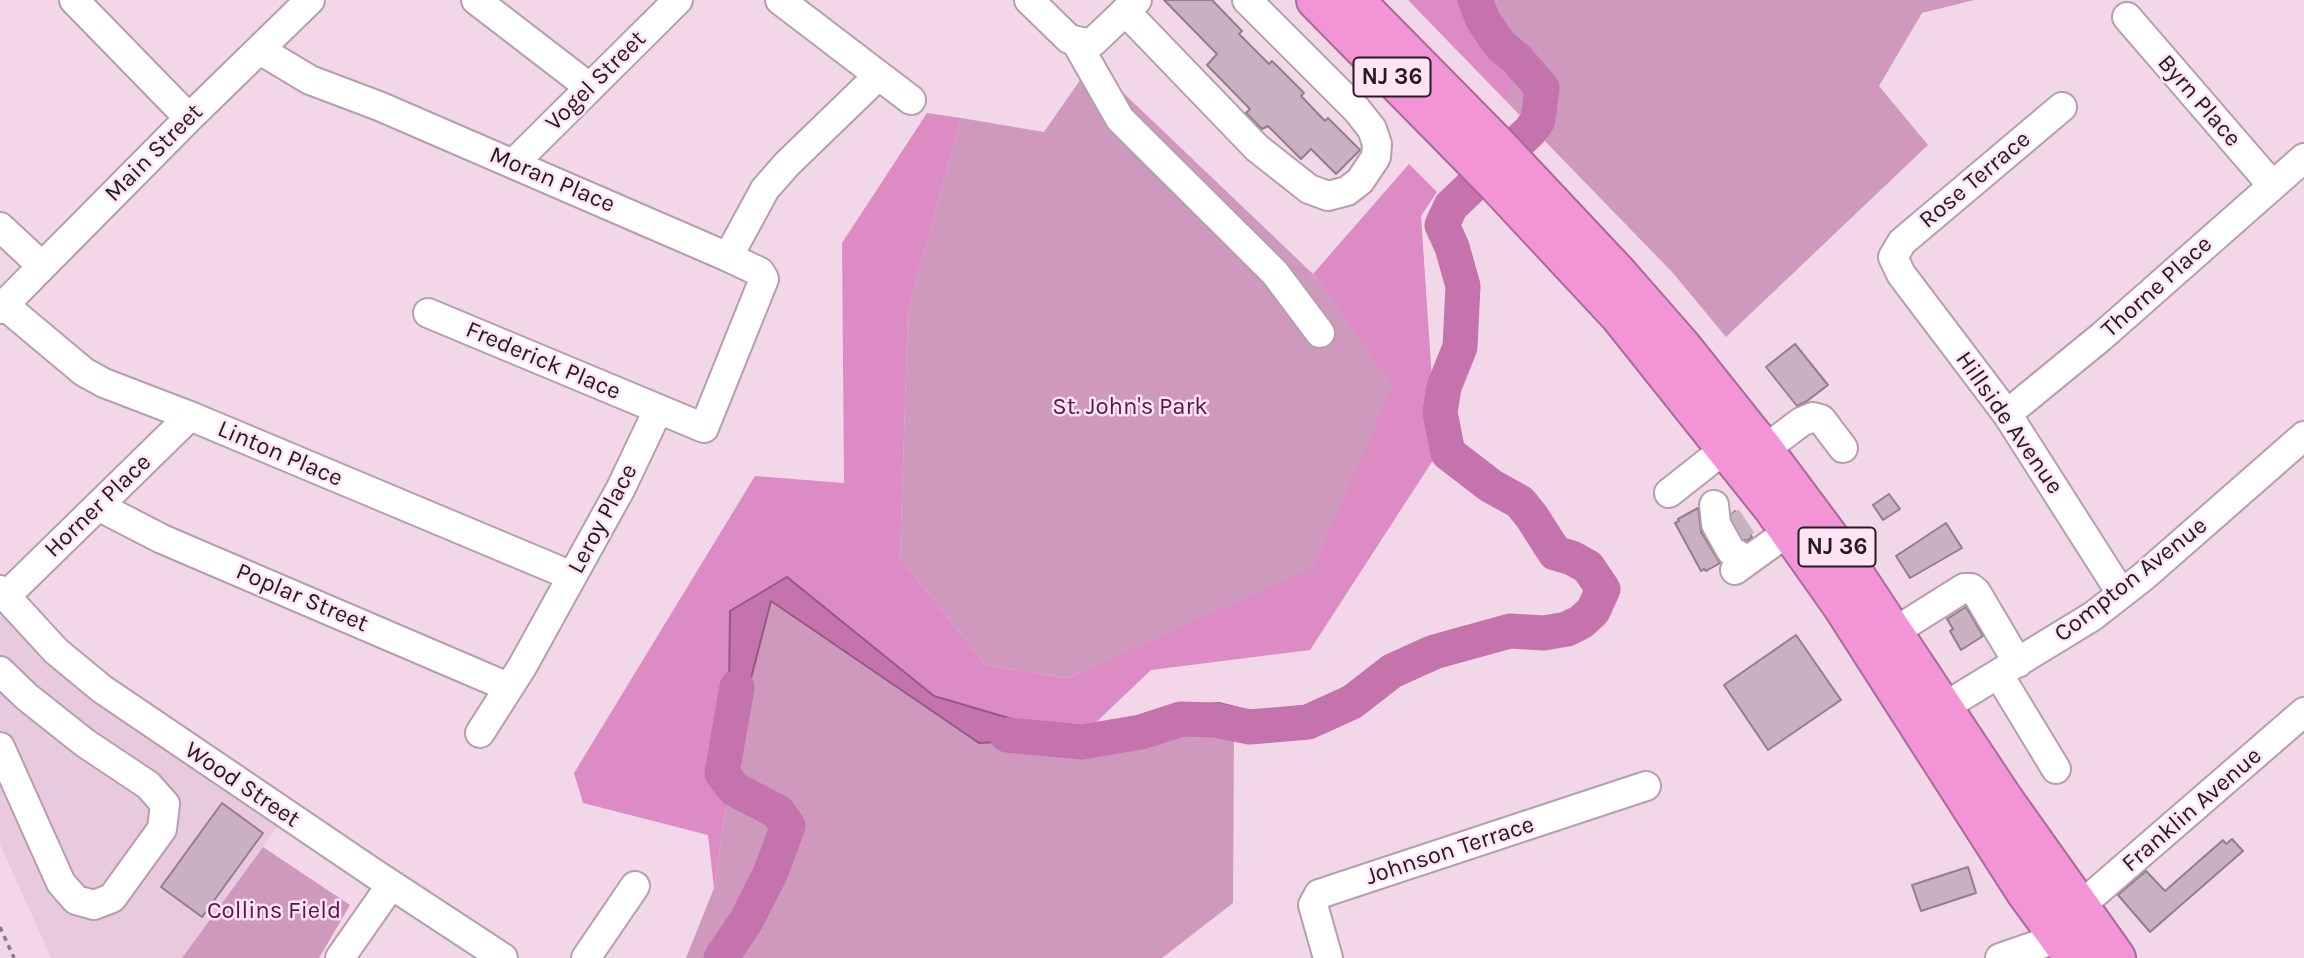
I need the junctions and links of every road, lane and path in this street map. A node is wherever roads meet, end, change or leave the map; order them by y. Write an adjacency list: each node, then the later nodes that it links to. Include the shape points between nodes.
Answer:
1 (74, 0): 20 (street)
2 (310, 0): 13 (street, Main Street)
3 (475, 0): 15 (street)
4 (678, 0): 15 (street, Vogel Street)
5 (780, 0): 14 (street)
6 (1029, 0): 12 (street)
7 (1247, 0): 19 (street)
8 (1316, 0): 16 (highway, NJ 36)
9 (1354, 0): 21 (highway, NJ 36)
10 (1131, 6): 12 (street, via 1093,42); 19 (street, via 1257,148 1308,189 1328,196 1347,191 1370,170 1377,144)
11 (2127, 17): 25 (street, Byrn Place)
12 (1076, 42): 32 (street, via 1120,119 1275,273)
13 (260, 50): 20 (street, Main Street); 23 (street, Moran Place, via 310,80)
14 (878, 76): 17 (street); 27 (street, via 765,189)
15 (589, 87): 23 (street, Vogel Street)
16 (1404, 90): 19 (street, via 1366,102); 21 (highway, NJ 36)
17 (911, 100)
18 (2062, 107): 28 (street, Rose Terrace, via 1902,242)
19 (1357, 110)
20 (190, 118): 29 (street, Main Street)
21 (1478, 146): 24 (highway, NJ 36)
22 (2304, 158): 25 (street, Thorne Place)
23 (514, 163): 27 (street, Moran Place)
24 (1507, 175): 37 (highway, NJ 36); 39 (highway, NJ 36, via 1619,275)
25 (2272, 186): 34 (street, Thorne Place)
26 (0, 226): 29 (street)
27 (728, 257): 33 (street, Moran Place, via 760,272 764,279 704,428)
28 (1893, 257): 34 (street, Hillside Avenue, via 1901,274)
29 (42, 266): 30 (street, Main Street)
30 (2, 307): 35 (street, Linton Place, via 84,373)
31 (428, 313): 33 (street, Frederick Place)
32 (1320, 333)
33 (658, 410): 44 (street, Leroy Place)
34 (2007, 414): 46 (street, Hillside Avenue)
35 (190, 416): 42 (street, Horner Place); 44 (street, Linton Place)
36 (2304, 436): 46 (street, Compton Avenue)
37 (1726, 448): 40 (street); 43 (highway, NJ 36)
38 (1843, 448): 39 (street, via 1821,419 1813,418)
39 (1764, 450): 47 (highway, NJ 36)
40 (1693, 475): 41 (street); 43 (street, via 1720,511 1716,524 1731,551 1743,558)
41 (1669, 493)
42 (98, 506): 45 (street, Horner Place); 50 (street, Poplar Street, via 162,539)
43 (1789, 531): 61 (highway, NJ 36)
44 (572, 576): 50 (street, Leroy Place)
45 (3, 593): 57 (street, Wood Street, via 56,650 102,689)
46 (2121, 593): 48 (street, Compton Avenue)
47 (1894, 632): 48 (street, via 1971,588); 51 (highway, NJ 36)
48 (2008, 669): 51 (street, Compton Avenue); 55 (street)
49 (0, 671): 54 (street, via 85,743 148,785 165,804 162,829 112,898 94,905 76,900 61,883)
50 (508, 687): 53 (street, Leroy Place)
51 (1944, 707): 59 (highway, NJ 36)
52 (2304, 712): 59 (street, Franklin Avenue)
53 (480, 733)
54 (0, 747)
55 (2056, 769)
56 (1646, 786): 66 (street, Johnson Terrace, via 1319,894 1313,905)
57 (391, 885): 63 (street); 64 (street, Wood Street)
58 (635, 886): 65 (street)
59 (2079, 906): 68 (highway, NJ 36)
60 (0, 927): 62 (path)
61 (2066, 948): 67 (street)
62 (14, 958)
63 (341, 958)
64 (502, 958)
65 (586, 958)
66 (1328, 958)
67 (2000, 958)
68 (2116, 958)

